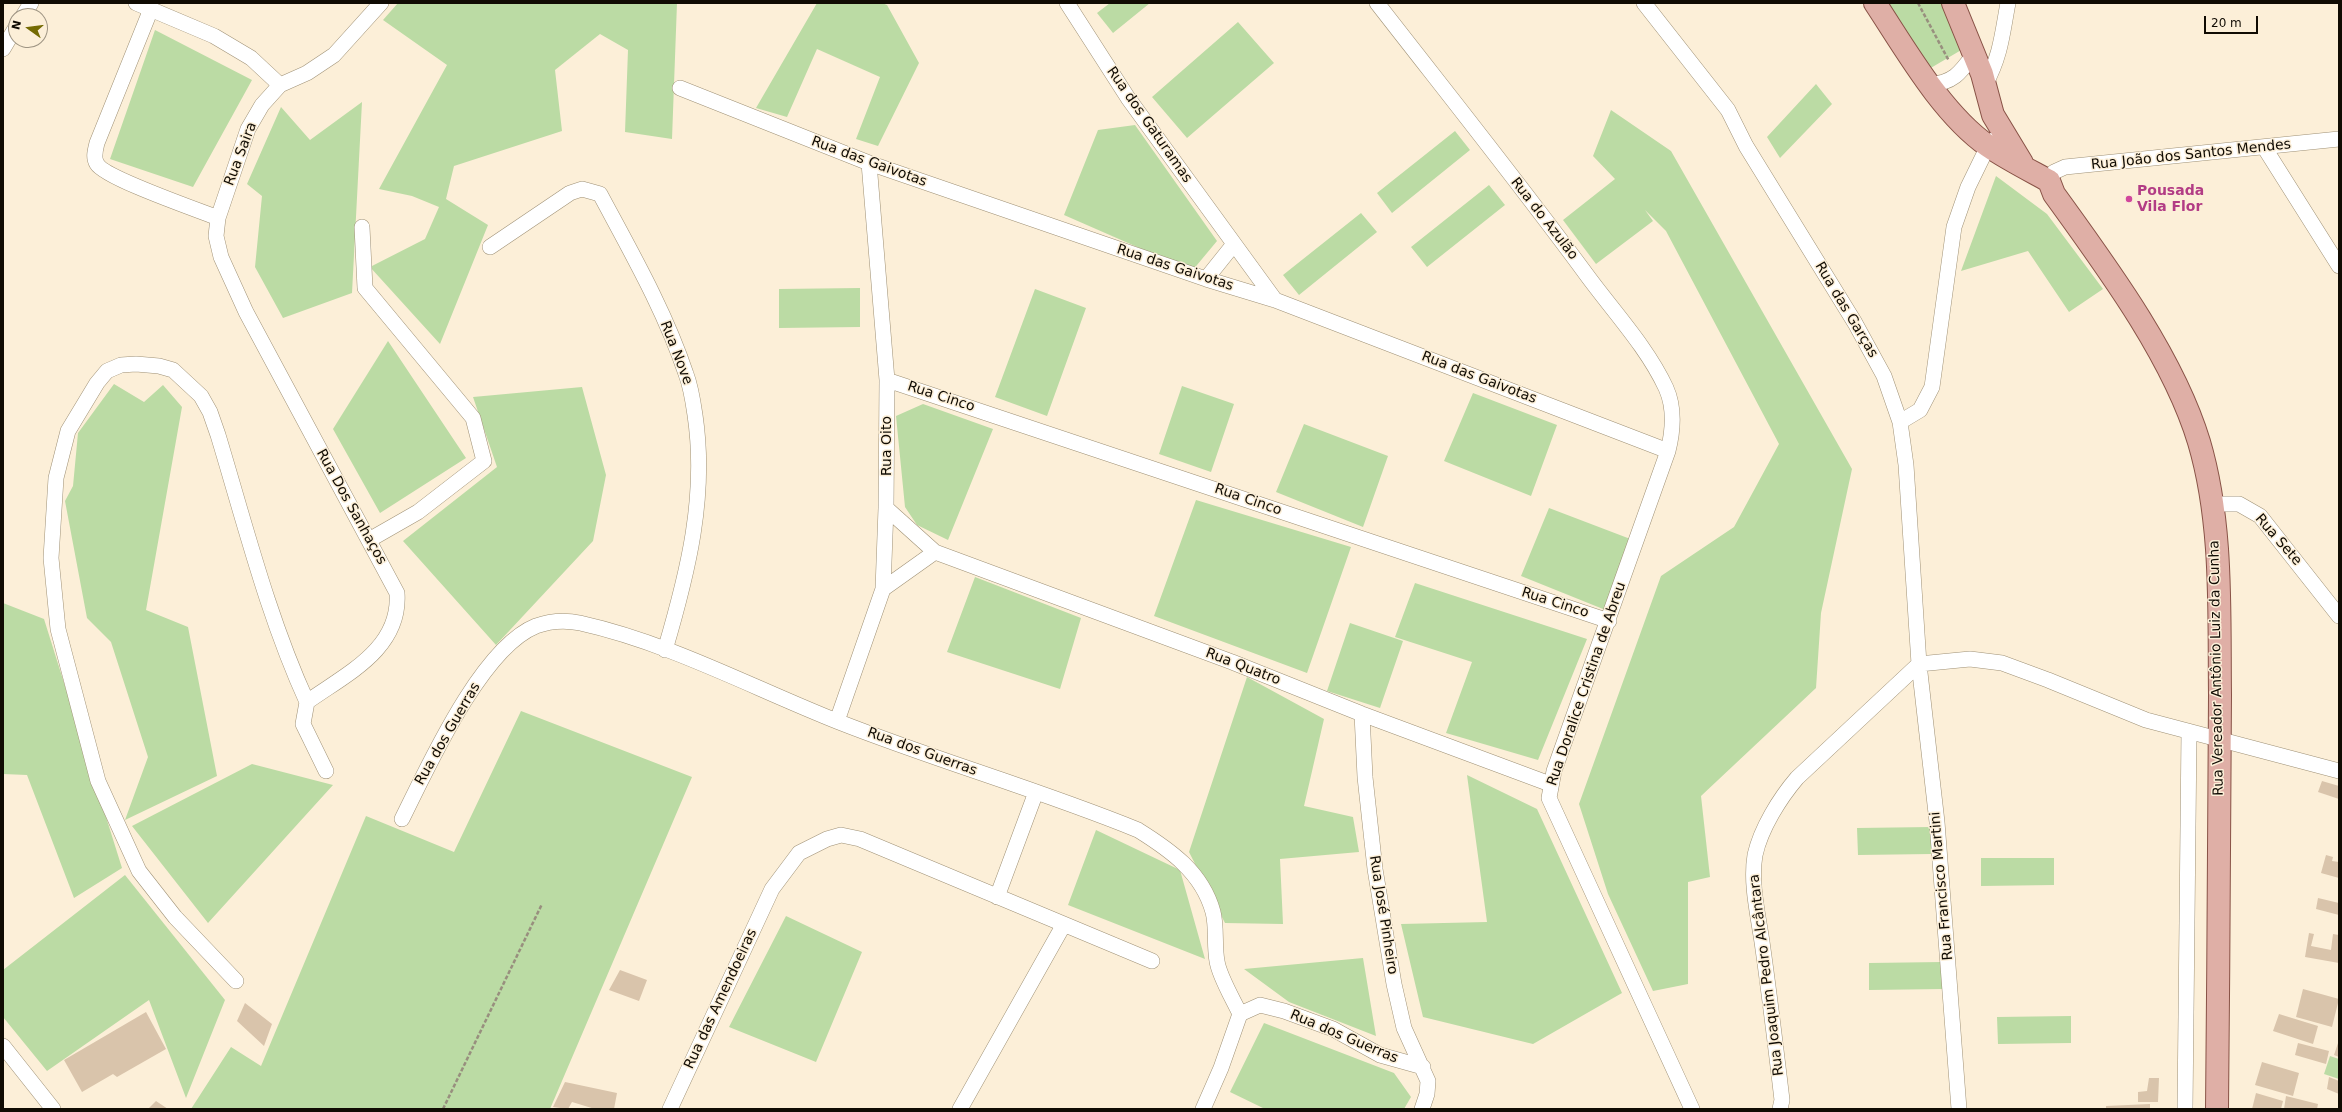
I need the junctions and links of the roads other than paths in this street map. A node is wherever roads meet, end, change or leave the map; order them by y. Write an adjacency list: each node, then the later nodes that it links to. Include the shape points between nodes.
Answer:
1 (136, 3): 9 (street)
2 (381, 3): 12 (street, Rua Saira, via 328,60)
3 (1067, 3): 22 (street, Rua dos Gaturamas, via 1128,98)
4 (1377, 3): 29 (street, Rua do Azulão, via 1570,252 1653,365 1667,390 1672,411 1673,432)
5 (1644, 3): 28 (street, Rua das Garças, via 1728,110 1753,158 1884,376)
6 (1875, 3): 11 (main road)
7 (1953, 3): 10 (main road)
8 (2008, 3): 13 (street, via 2002,45 1995,67)
9 (151, 9): 12 (street, via 214,36 251,58); 20 (street, via 96,143 94,156 97,165 113,176)
10 (1974, 54): 11 (street, via 1956,76 1946,83); 13 (main road)
11 (1929, 84): 15 (main road, via 1952,112)
12 (280, 85): 20 (street, Rua Saira, via 270,93 248,129)
13 (1985, 85): 15 (main road)
14 (680, 88): 18 (street, Rua das Gaivotas)
15 (1994, 138): 19 (main road, via 2023,166); 28 (street, via 1968,187 1954,227 1932,387 1920,410)
16 (2339, 139): 17 (street, Rua João dos Santos Mendes)
17 (2264, 147): 19 (street, Rua João dos Santos Mendes, via 2065,167 2054,172); 24 (street)
18 (869, 163): 25 (street, Rua das Gaivotas); 27 (street, Rua Oito)
19 (2049, 181): 30 (main road, Rua Vereador Antônio Luiz da Cunha, via 2054,194 2116,282 2152,340 2184,402 2199,442)
20 (218, 218): 32 (street, Rua Dos Sanhaços, via 218,246 246,312)
21 (362, 227): 32 (street, via 365,288 473,418 484,461 418,512)
22 (1234, 244): 25 (street); 26 (street, Rua dos Gaturamas)
23 (490, 247): 38 (street, Rua Nove, via 570,193 582,189 600,194 646,281 674,343 687,374 700,465 687,573)
24 (2339, 266)
25 (1206, 279): 26 (street, Rua das Gaivotas)
26 (1275, 300): 29 (street, Rua das Gaivotas)
27 (887, 380): 31 (street, Rua Oito); 37 (street, Rua Cinco)
28 (1900, 422): 39 (street, Rua das Garças, via 1906,465)
29 (1668, 451): 37 (street, Rua Doralice Cristina de Abreu)
30 (2211, 504): 35 (street, Rua Sete, via 2239,504 2260,516); 44 (main road, Rua Vereador Antônio Luiz da Cunha, via 2218,565)
31 (886, 508): 33 (street, Rua Quatro); 34 (street, Rua Oito)
32 (369, 540): 40 (street, Rua Dos Sanhaços, via 397,593 396,619 382,644 369,658 349,675)
33 (935, 552): 34 (street); 41 (street, Rua Quatro, via 1232,662)
34 (883, 589): 42 (street, Rua Oito)
35 (2335, 600): 36 (street, Rua Sete)
36 (2339, 616)
37 (1609, 621): 47 (street, Rua Doralice Cristina de Abreu)
38 (665, 650): 42 (street, Rua dos Guerras); 49 (street, Rua dos Guerras, via 578,623 548,622 524,632 499,656 473,688 443,739)
39 (1919, 664): 43 (street, via 1970,659 2002,664 2146,720); 63 (street, Rua Joaquim Pedro Alcântara, via 1797,778 1781,799 1762,835 1756,854 1754,888 1774,1028 1782,1100); 64 (street, Rua Francisco Martini, via 1937,822)
40 (307, 702): 45 (street, via 303,724); 53 (street, via 274,614 218,435 201,396 173,370 159,366 121,365 107,371 68,430 56,478 51,558 58,629 98,781 139,871 175,917)
41 (1362, 714): 47 (street, Rua Quatro); 56 (street, Rua José Pinheiro, via 1365,777 1375,869 1394,984 1404,1028)
42 (837, 721): 48 (street, Rua dos Guerras)
43 (2189, 732): 44 (street); 65 (street, Rua Vereador Antônio Luiz da Cunha)
44 (2220, 738): 46 (street); 66 (main road, Rua Vereador Antônio Luiz da Cunha)
45 (326, 771)
46 (2339, 772)
47 (1550, 784): 62 (street, Rua Doralice Cristina de Abreu, via 1549,798 1554,810)
48 (1036, 792): 50 (street); 54 (street, Rua dos Guerras, via 1138,830 1183,862 1204,890 1213,912 1217,962)
49 (402, 819)
50 (997, 897): 51 (street, Rua das Amendoeiras); 58 (street, Rua das Amendoeiras, via 860,839 841,835 799,853 772,889)
51 (1063, 926): 52 (street, Rua das Amendoeiras); 59 (street)
52 (1152, 961)
53 (236, 981)
54 (1240, 1014): 56 (street, Rua dos Guerras, via 1260,1005 1284,1011 1333,1029 1380,1055); 60 (street)
55 (3, 1046): 57 (street)
56 (1423, 1067): 61 (street, Rua José Pinheiro, via 1428,1081)
57 (53, 1109)
58 (670, 1109)
59 (960, 1109)
60 (1203, 1109)
61 (1422, 1109)
62 (1692, 1109)
63 (1780, 1109)
64 (1959, 1109)
65 (2185, 1109)
66 (2217, 1109)

